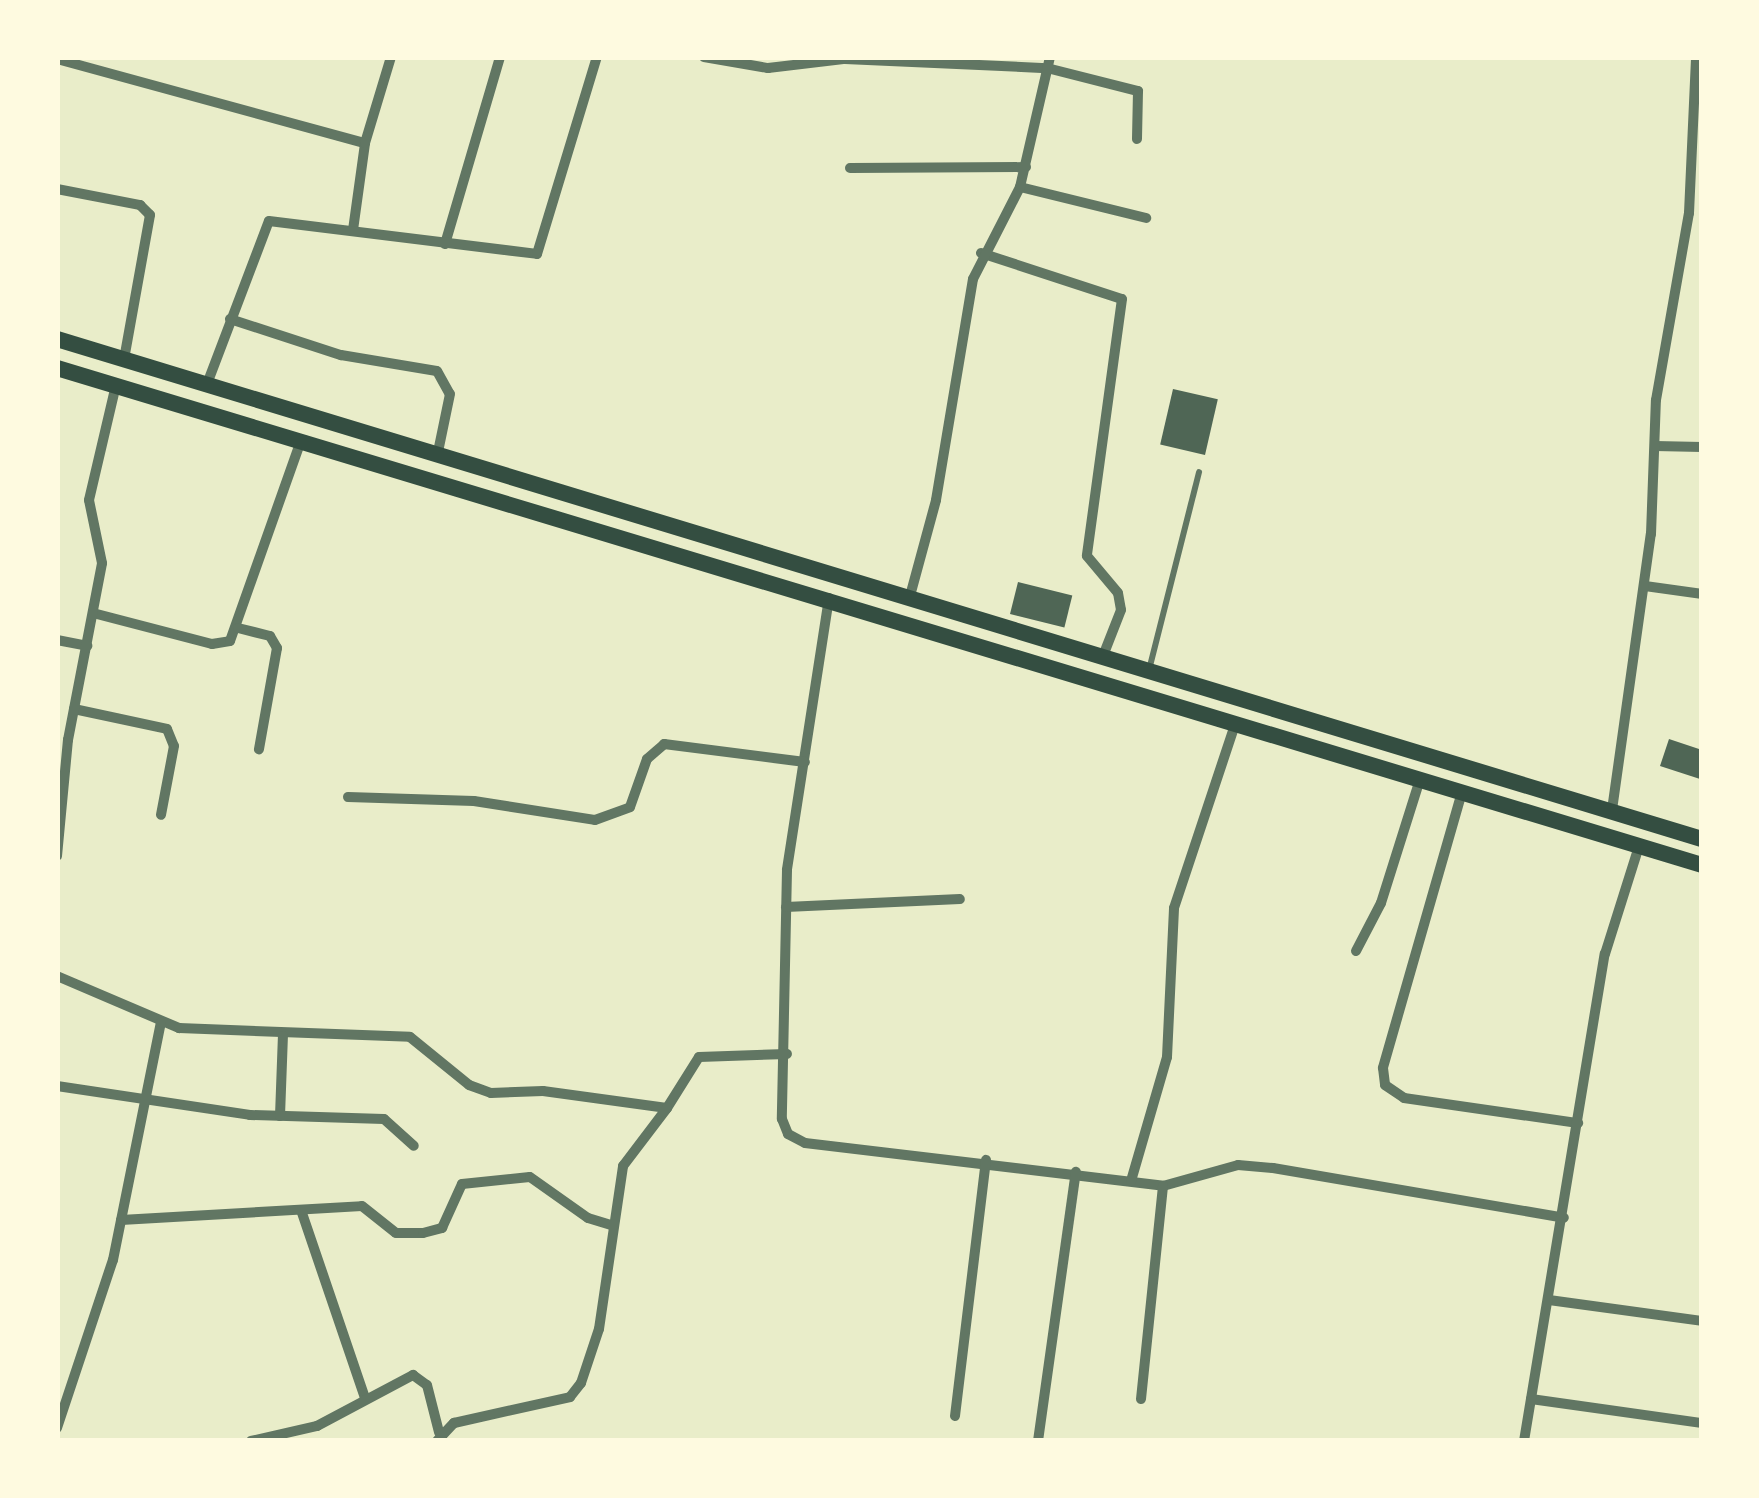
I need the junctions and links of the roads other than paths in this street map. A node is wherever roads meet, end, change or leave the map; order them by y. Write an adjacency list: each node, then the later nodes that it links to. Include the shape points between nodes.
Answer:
1 (391, 57): 9 (street)
2 (500, 57): 16 (street)
3 (597, 57): 16 (street, via 537,254)
4 (704, 57): 7 (street, via 767,68 845,59)
5 (1696, 57): 25 (street, via 1690,213 1662,352)
6 (57, 59): 9 (street)
7 (1049, 63): 8 (street, via 1138,92); 10 (street)
8 (1137, 140)
9 (365, 143): 15 (street)
10 (1026, 167): 11 (street); 12 (street)
11 (850, 168)
12 (1020, 187): 14 (street); 17 (street)
13 (57, 189): 20 (street, via 140,205 150,215)
14 (1146, 218)
15 (353, 230): 16 (street); 18 (street, via 268,221)
16 (445, 244)
17 (981, 253): 32 (street); 37 (street, via 1122,299 1088,556 1118,592 1121,610)
18 (230, 319): 22 (street); 27 (street, via 341,355 437,371 450,394)
19 (57, 340): 20 (main road)
20 (124, 359): 22 (main road)
21 (57, 368): 23 (main road)
22 (207, 384): 27 (main road)
23 (116, 385): 24 (main road); 33 (street, via 89,500 102,562)
24 (301, 438): 31 (main road); 34 (street)
25 (1655, 446): 26 (street); 29 (street)
26 (1702, 447)
27 (438, 452): 32 (main road)
28 (1199, 472): 38 (lane)
29 (1645, 586): 30 (street); 46 (street)
30 (1702, 594)
31 (830, 596): 40 (main road); 42 (street)
32 (910, 596): 37 (main road)
33 (93, 613): 34 (street, via 212,644 230,641); 36 (street)
34 (238, 628): 41 (street, via 270,636 277,648)
35 (57, 640): 36 (street)
36 (87, 646): 39 (street)
37 (1103, 656): 38 (main road)
38 (1149, 670): 46 (main road)
39 (74, 709): 47 (street, via 166,729 174,746); 48 (street)
40 (1236, 722): 43 (main road); 68 (street, via 1174,908 1167,1057)
41 (259, 749)
42 (805, 762): 45 (street, via 664,744 647,759 631,807 595,820 474,801); 54 (street)
43 (1420, 779): 44 (main road); 55 (street, via 1381,903)
44 (1462, 792): 50 (main road); 64 (street, via 1383,1067 1385,1085 1404,1098)
45 (348, 797)
46 (1612, 811): 49 (main road)
47 (161, 815)
48 (58, 839): 51 (street)
49 (1702, 839)
50 (1639, 846): 52 (main road); 64 (street, via 1606,954)
51 (57, 856)
52 (1702, 865)
53 (960, 899): 54 (street)
54 (786, 907): 59 (street)
55 (1356, 951)
56 (57, 976): 57 (street)
57 (161, 1023): 58 (street); 61 (street)
58 (284, 1036): 62 (street, via 410,1037 491,1093 543,1090); 63 (street)
59 (787, 1054): 62 (street, via 699,1057); 66 (street, via 788,1134 805,1143)
60 (57, 1086): 61 (street)
61 (140, 1097): 63 (street); 72 (street)
62 (667, 1108): 73 (street, via 623,1166)
63 (280, 1116): 65 (street, via 384,1119)
64 (1578, 1123): 71 (street)
65 (413, 1146)
66 (986, 1160): 67 (street); 79 (street)
67 (1076, 1172): 68 (street); 84 (street)
68 (1131, 1181): 69 (street)
69 (1163, 1186): 71 (street, via 1238,1165); 77 (street)
70 (301, 1210): 72 (street); 73 (street, via 362,1206 396,1233 423,1233 442,1228 462,1184 530,1177); 76 (street)
71 (1564, 1218): 74 (street)
72 (121, 1220): 81 (street)
73 (611, 1225): 82 (street, via 599,1329 570,1397)
74 (1549, 1300): 75 (street); 78 (street)
75 (1702, 1321)
76 (365, 1398): 82 (street, via 396,1380 423,1378); 83 (street, via 317,1426)
77 (1141, 1399)
78 (1531, 1399): 80 (street); 85 (street)
79 (955, 1416)
80 (1702, 1424)
81 (57, 1428)
82 (438, 1437)
83 (251, 1441)
84 (1038, 1441)
85 (1524, 1441)

